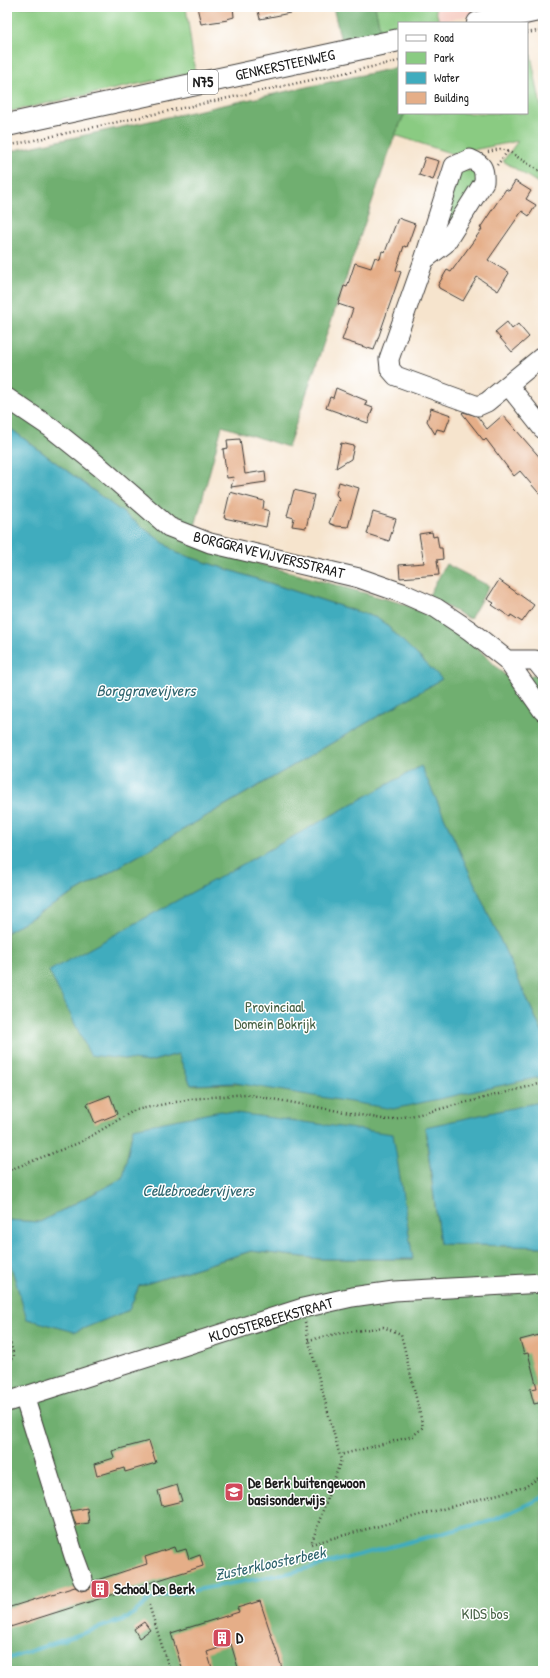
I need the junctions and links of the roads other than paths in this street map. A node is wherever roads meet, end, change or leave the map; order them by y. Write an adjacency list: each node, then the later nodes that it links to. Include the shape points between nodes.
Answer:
1 (540, 14): 2 (main road)
2 (485, 22)
3 (398, 40): 4 (main road, GENKERSTEENWEG / N75)
4 (7, 125)
5 (424, 260): 5 (street, via 454,166 470,159 481,164 485,170 484,182 445,244); 7 (street, via 389,359 390,369 396,376 478,406)
6 (543, 356): 7 (street)
7 (508, 385): 9 (street)
8 (7, 398): 11 (street, BORGGRAVEVIJVERSSTRAAT, via 50,427 169,527 210,543 358,578 402,593 442,612)
9 (543, 429)
10 (540, 659): 11 (street)
11 (507, 660): 12 (street, BORGGRAVEVIJVERSSTRAAT)
12 (543, 711)
13 (543, 1283): 14 (street, KLOOSTERBEEKSTRAAT, via 394,1291 352,1297 303,1308)
14 (16, 1399): 15 (street)
15 (83, 1580)

